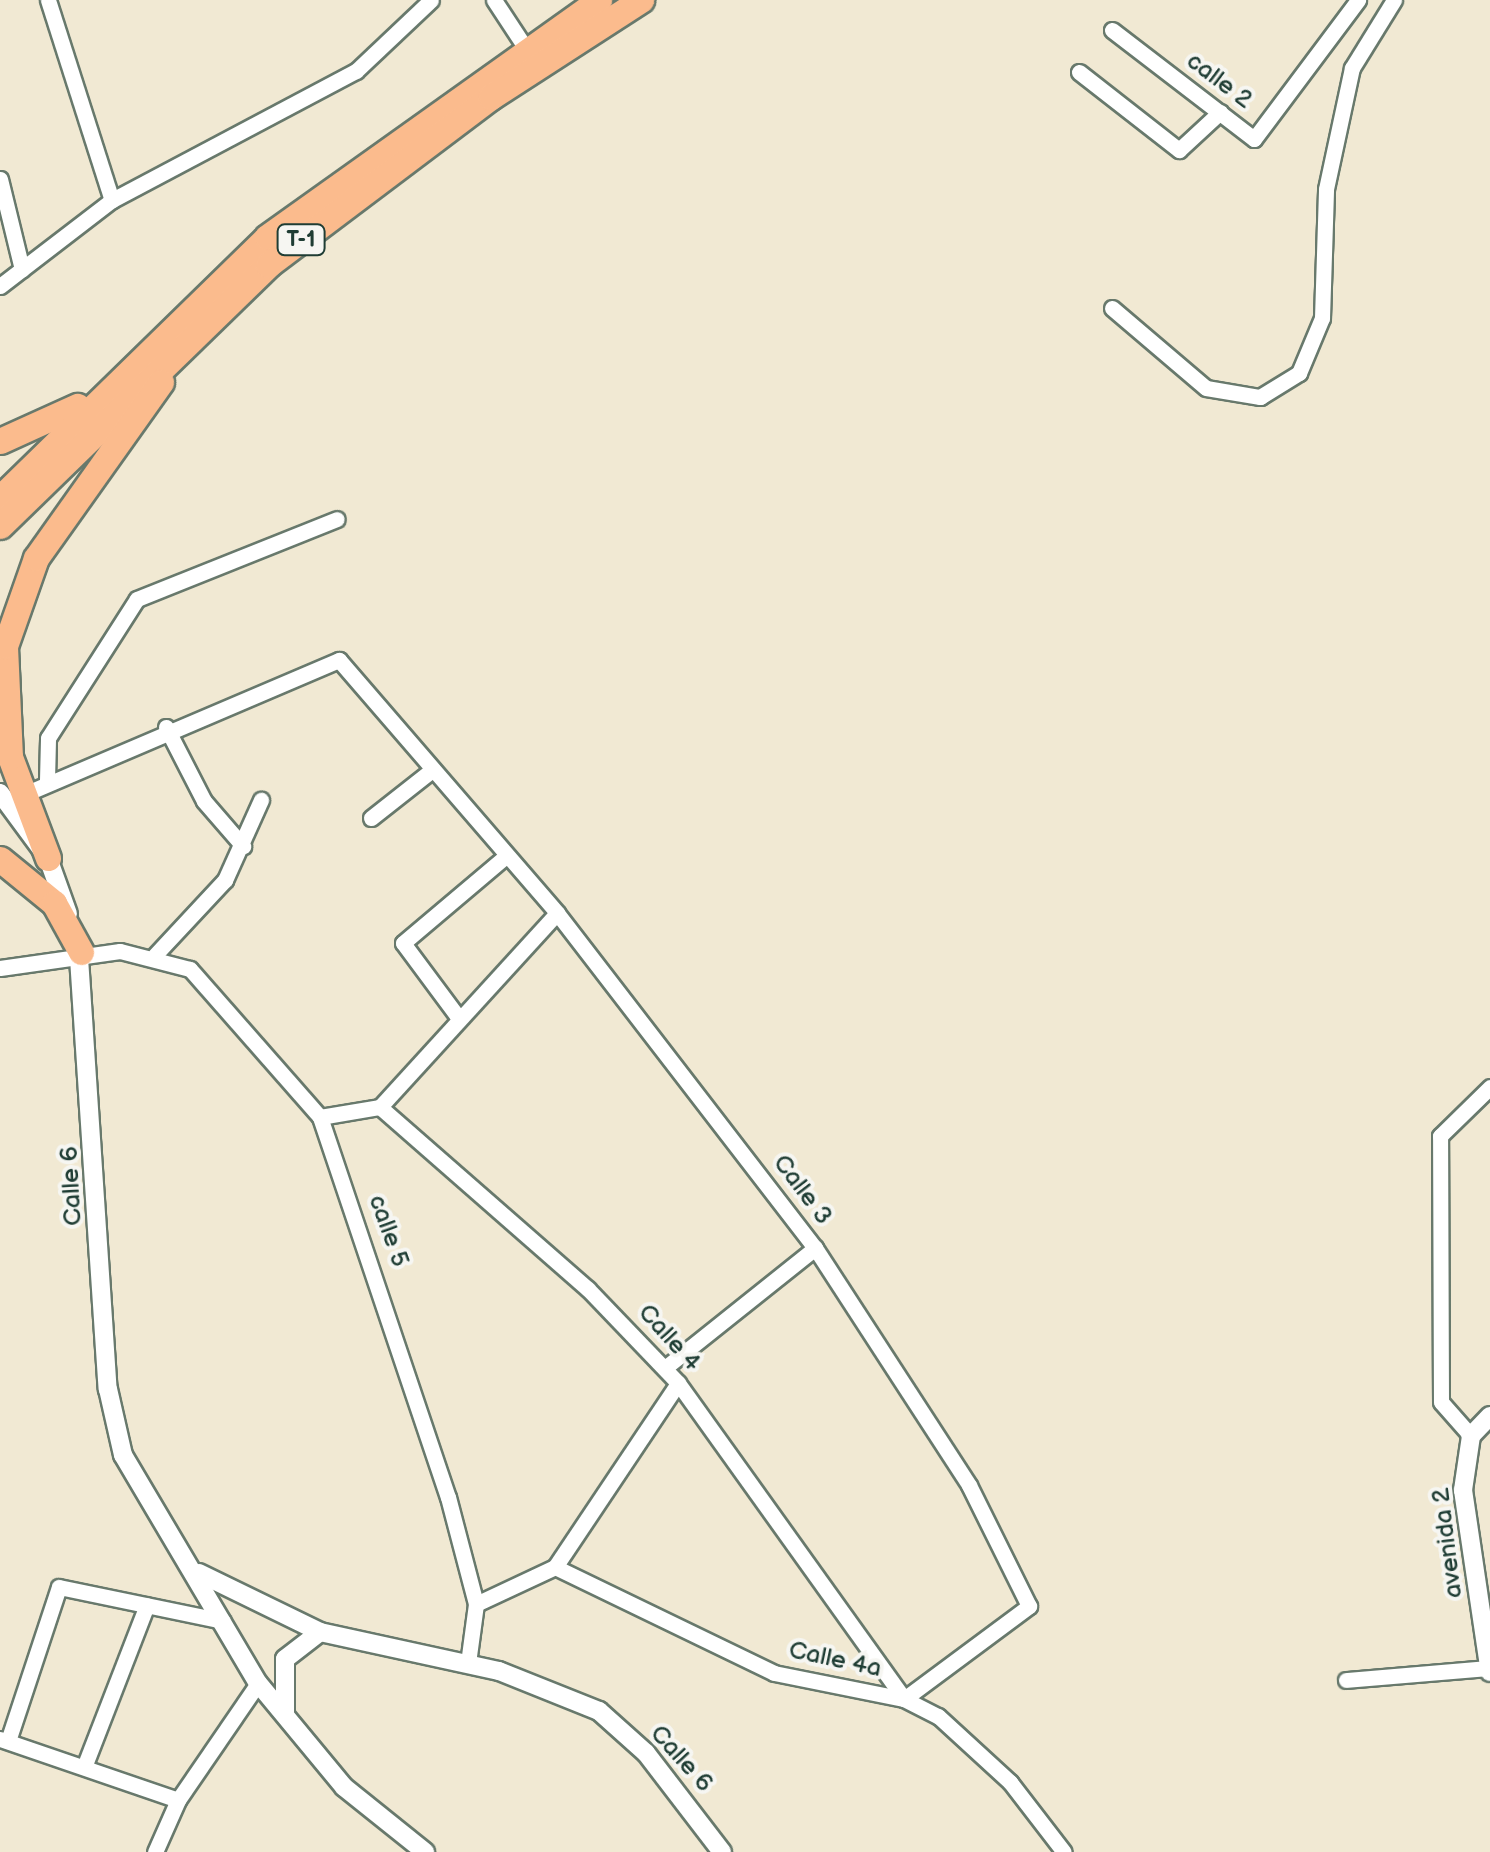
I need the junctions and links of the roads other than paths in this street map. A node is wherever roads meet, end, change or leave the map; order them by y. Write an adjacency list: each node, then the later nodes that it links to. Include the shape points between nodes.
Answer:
1 (48, 0): 13 (street)
2 (431, 0): 13 (street, via 356,70)
3 (494, 0): 9 (street)
4 (599, 0): 9 (highway, T-1)
5 (641, 0): 17 (highway, T-1, via 491,97)
6 (1358, 0): 11 (street, calle 2, via 1254,139)
7 (1394, 0): 16 (street, via 1352,68 1326,189 1322,318 1299,374 1260,397 1206,388)
8 (1112, 30): 11 (street, calle 2)
9 (525, 47): 18 (highway, T-1, via 267,237)
10 (1079, 72): 11 (street, via 1179,150)
11 (1220, 112)
12 (0, 179): 14 (street)
13 (112, 200): 14 (street)
14 (22, 269): 15 (street)
15 (0, 286)
16 (1112, 308)
17 (212, 316): 22 (highway, T-1); 23 (highway, via 90,471 36,558 16,603)
18 (132, 364): 19 (highway, via 67,414); 20 (highway, T-1)
19 (0, 441)
20 (0, 498)
21 (337, 519): 26 (street, via 137,600 48,738)
22 (0, 526)
23 (1, 696): 27 (highway)
24 (166, 727): 25 (street, Calle 3, via 339,660); 26 (street); 30 (street, via 204,801)
25 (432, 770): 29 (street); 31 (street, Calle 3)
26 (47, 780): 27 (street)
27 (10, 798): 32 (highway)
28 (261, 800): 30 (street)
29 (371, 818)
30 (243, 846): 36 (street, via 216,891)
31 (506, 856): 34 (street, Calle 3); 38 (street, via 403,943)
32 (48, 858): 35 (street, Calle 6)
33 (0, 860): 35 (highway, via 54,903)
34 (558, 913): 38 (street); 42 (street, Calle 3)
35 (81, 952): 36 (street, calle 5); 37 (street, calle 5); 48 (street, Calle 6, via 108,1389 123,1455 150,1511)
36 (155, 955): 41 (street, calle 5, via 214,987)
37 (0, 968)
38 (458, 1017): 40 (street)
39 (1490, 1087): 46 (street, via 1440,1136 1442,1402)
40 (380, 1107): 41 (street); 43 (street, Calle 4)
41 (320, 1117): 49 (street, calle 5, via 392,1315)
42 (814, 1248): 43 (street); 57 (street, Calle 3, via 1030,1593 1029,1606)
43 (666, 1367): 44 (street, Calle 4)
44 (678, 1382): 47 (street); 57 (street, Calle 4)
45 (1490, 1416): 46 (street)
46 (1471, 1436): 54 (street, avenida 2, via 1463,1490)
47 (556, 1567): 49 (street); 57 (street, Calle 4a, via 774,1673)
48 (199, 1573): 51 (street, Calle 6); 52 (street, Calle 6)
49 (476, 1604): 53 (street, calle 5)
50 (147, 1605): 51 (street); 59 (street, via 59,1587); 60 (street)
51 (223, 1622): 56 (street, Calle 6)
52 (320, 1632): 53 (street, Calle 6); 58 (street, via 285,1659)
53 (468, 1663): 64 (street, Calle 6, via 598,1712 646,1753)
54 (1490, 1670): 55 (street)
55 (1346, 1680)
56 (258, 1682): 58 (street, Calle 6); 61 (street)
57 (904, 1699): 65 (street, Calle 4a, via 969,1743)
58 (286, 1718): 63 (street, Calle 6, via 344,1787)
59 (4, 1740): 60 (street)
60 (86, 1762): 61 (street)
61 (178, 1800): 62 (street)
62 (154, 1852)
63 (425, 1852)
64 (722, 1852)
65 (1064, 1852)

